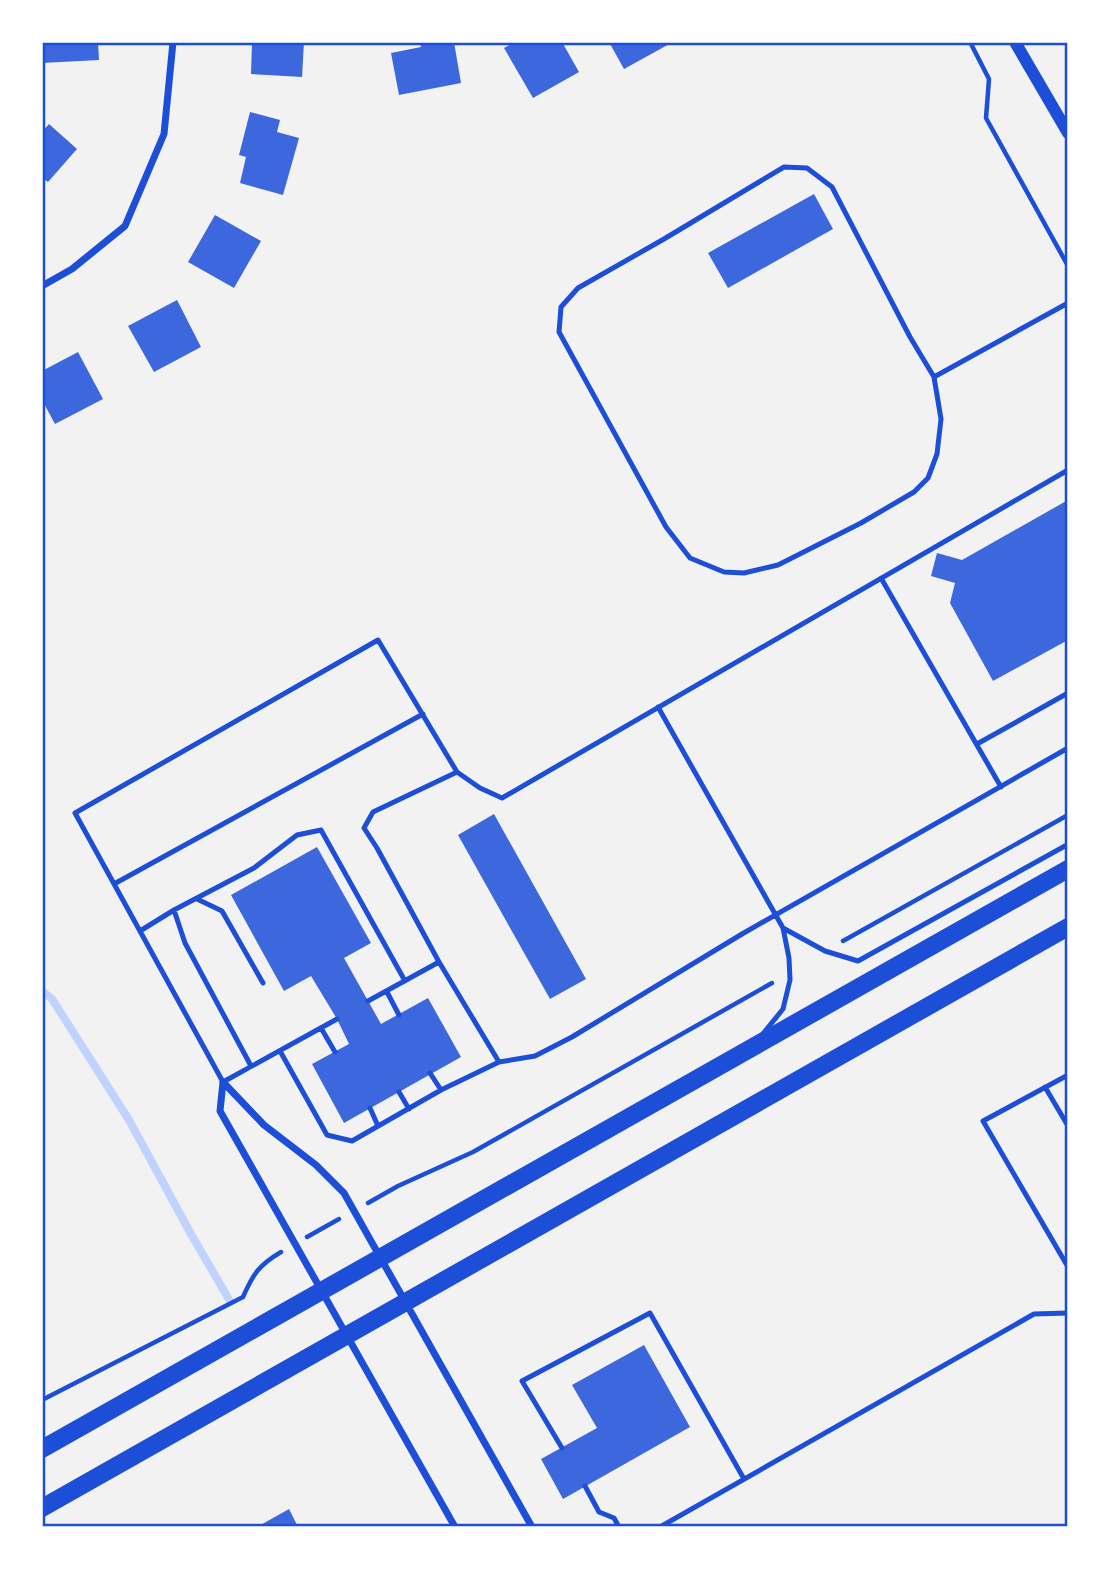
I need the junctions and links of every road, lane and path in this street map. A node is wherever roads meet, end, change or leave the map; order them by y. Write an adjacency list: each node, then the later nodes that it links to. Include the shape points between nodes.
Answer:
1 (173, 42): 6 (street, via 164,134 125,226 72,269)
2 (970, 42): 5 (path, via 989,79 986,118)
3 (1015, 42): 4 (street)
4 (1068, 132)
5 (1068, 267)
6 (42, 286)
7 (1068, 303): 8 (lane)
8 (934, 377): 8 (lane, via 941,419 937,454 928,478 914,492 778,565 744,573 724,572 690,558 666,527 559,332 561,307 578,288 784,167 807,168 832,187)
9 (1068, 470): 10 (lane)
10 (881, 579): 12 (lane); 14 (lane)
11 (1068, 693): 14 (lane)
12 (658, 708): 16 (lane, via 502,798); 24 (lane)
13 (423, 714): 16 (lane); 21 (lane); 21 (lane, via 378,640 75,813)
14 (977, 744): 17 (lane)
15 (1068, 748): 17 (lane)
16 (457, 772): 29 (lane, via 373,812 364,828)
17 (1001, 787): 24 (lane)
18 (1068, 815): 28 (path)
19 (1068, 847): 28 (lane, via 858,961)
20 (1068, 869): 38 (main road)
21 (114, 884): 27 (lane)
22 (197, 899): 23 (lane); 31 (lane, via 254,868 297,835 321,830); 32 (lane, via 222,911)
23 (174, 910): 27 (lane); 42 (lane, via 185,943)
24 (776, 915): 26 (lane); 41 (lane, via 572,1037 535,1056)
25 (1068, 927): 58 (main road)
26 (783, 928): 28 (lane); 30 (lane)
27 (140, 931): 45 (lane)
28 (825, 951)
29 (439, 962): 31 (lane); 41 (lane)
30 (789, 974): 38 (lane, via 783,1009); 53 (path, via 473,1152)
31 (405, 981): 33 (lane)
32 (262, 982)
33 (387, 992): 34 (lane); 35 (lane)
34 (368, 1001)
35 (399, 1015)
36 (337, 1019): 37 (lane)
37 (321, 1028): 39 (lane); 40 (lane)
38 (751, 1048): 55 (main road)
39 (280, 1051): 42 (lane); 51 (lane, via 327,1135 352,1141)
40 (335, 1052)
41 (499, 1062): 47 (lane)
42 (250, 1066): 45 (lane)
43 (430, 1073): 47 (lane)
44 (1068, 1075): 46 (lane)
45 (223, 1082): 53 (street, via 264,1125 316,1165); 54 (street, via 220,1111)
46 (1045, 1087): 52 (lane); 56 (lane, via 983,1121)
47 (441, 1090): 50 (lane)
48 (399, 1092): 50 (lane)
49 (370, 1108): 51 (lane)
50 (409, 1108): 51 (lane)
51 (378, 1126)
52 (1068, 1126)
53 (354, 1210): 54 (path); 55 (street)
54 (296, 1244): 57 (street); 61 (path, via 254,1272 243,1297)
55 (380, 1257): 57 (main road); 58 (street)
56 (1068, 1267)
57 (322, 1290): 60 (street); 63 (main road)
58 (405, 1301): 60 (main road); 68 (street)
59 (1068, 1313): 64 (lane, via 1034,1314)
60 (347, 1335): 66 (main road); 67 (street)
61 (42, 1400)
62 (562, 1448): 64 (lane, via 522,1381 650,1313)
63 (42, 1449)
64 (744, 1479): 70 (lane)
65 (585, 1486): 69 (lane, via 599,1512 614,1518)
66 (42, 1508)
67 (456, 1527)
68 (533, 1527)
69 (619, 1527)
70 (660, 1527)

